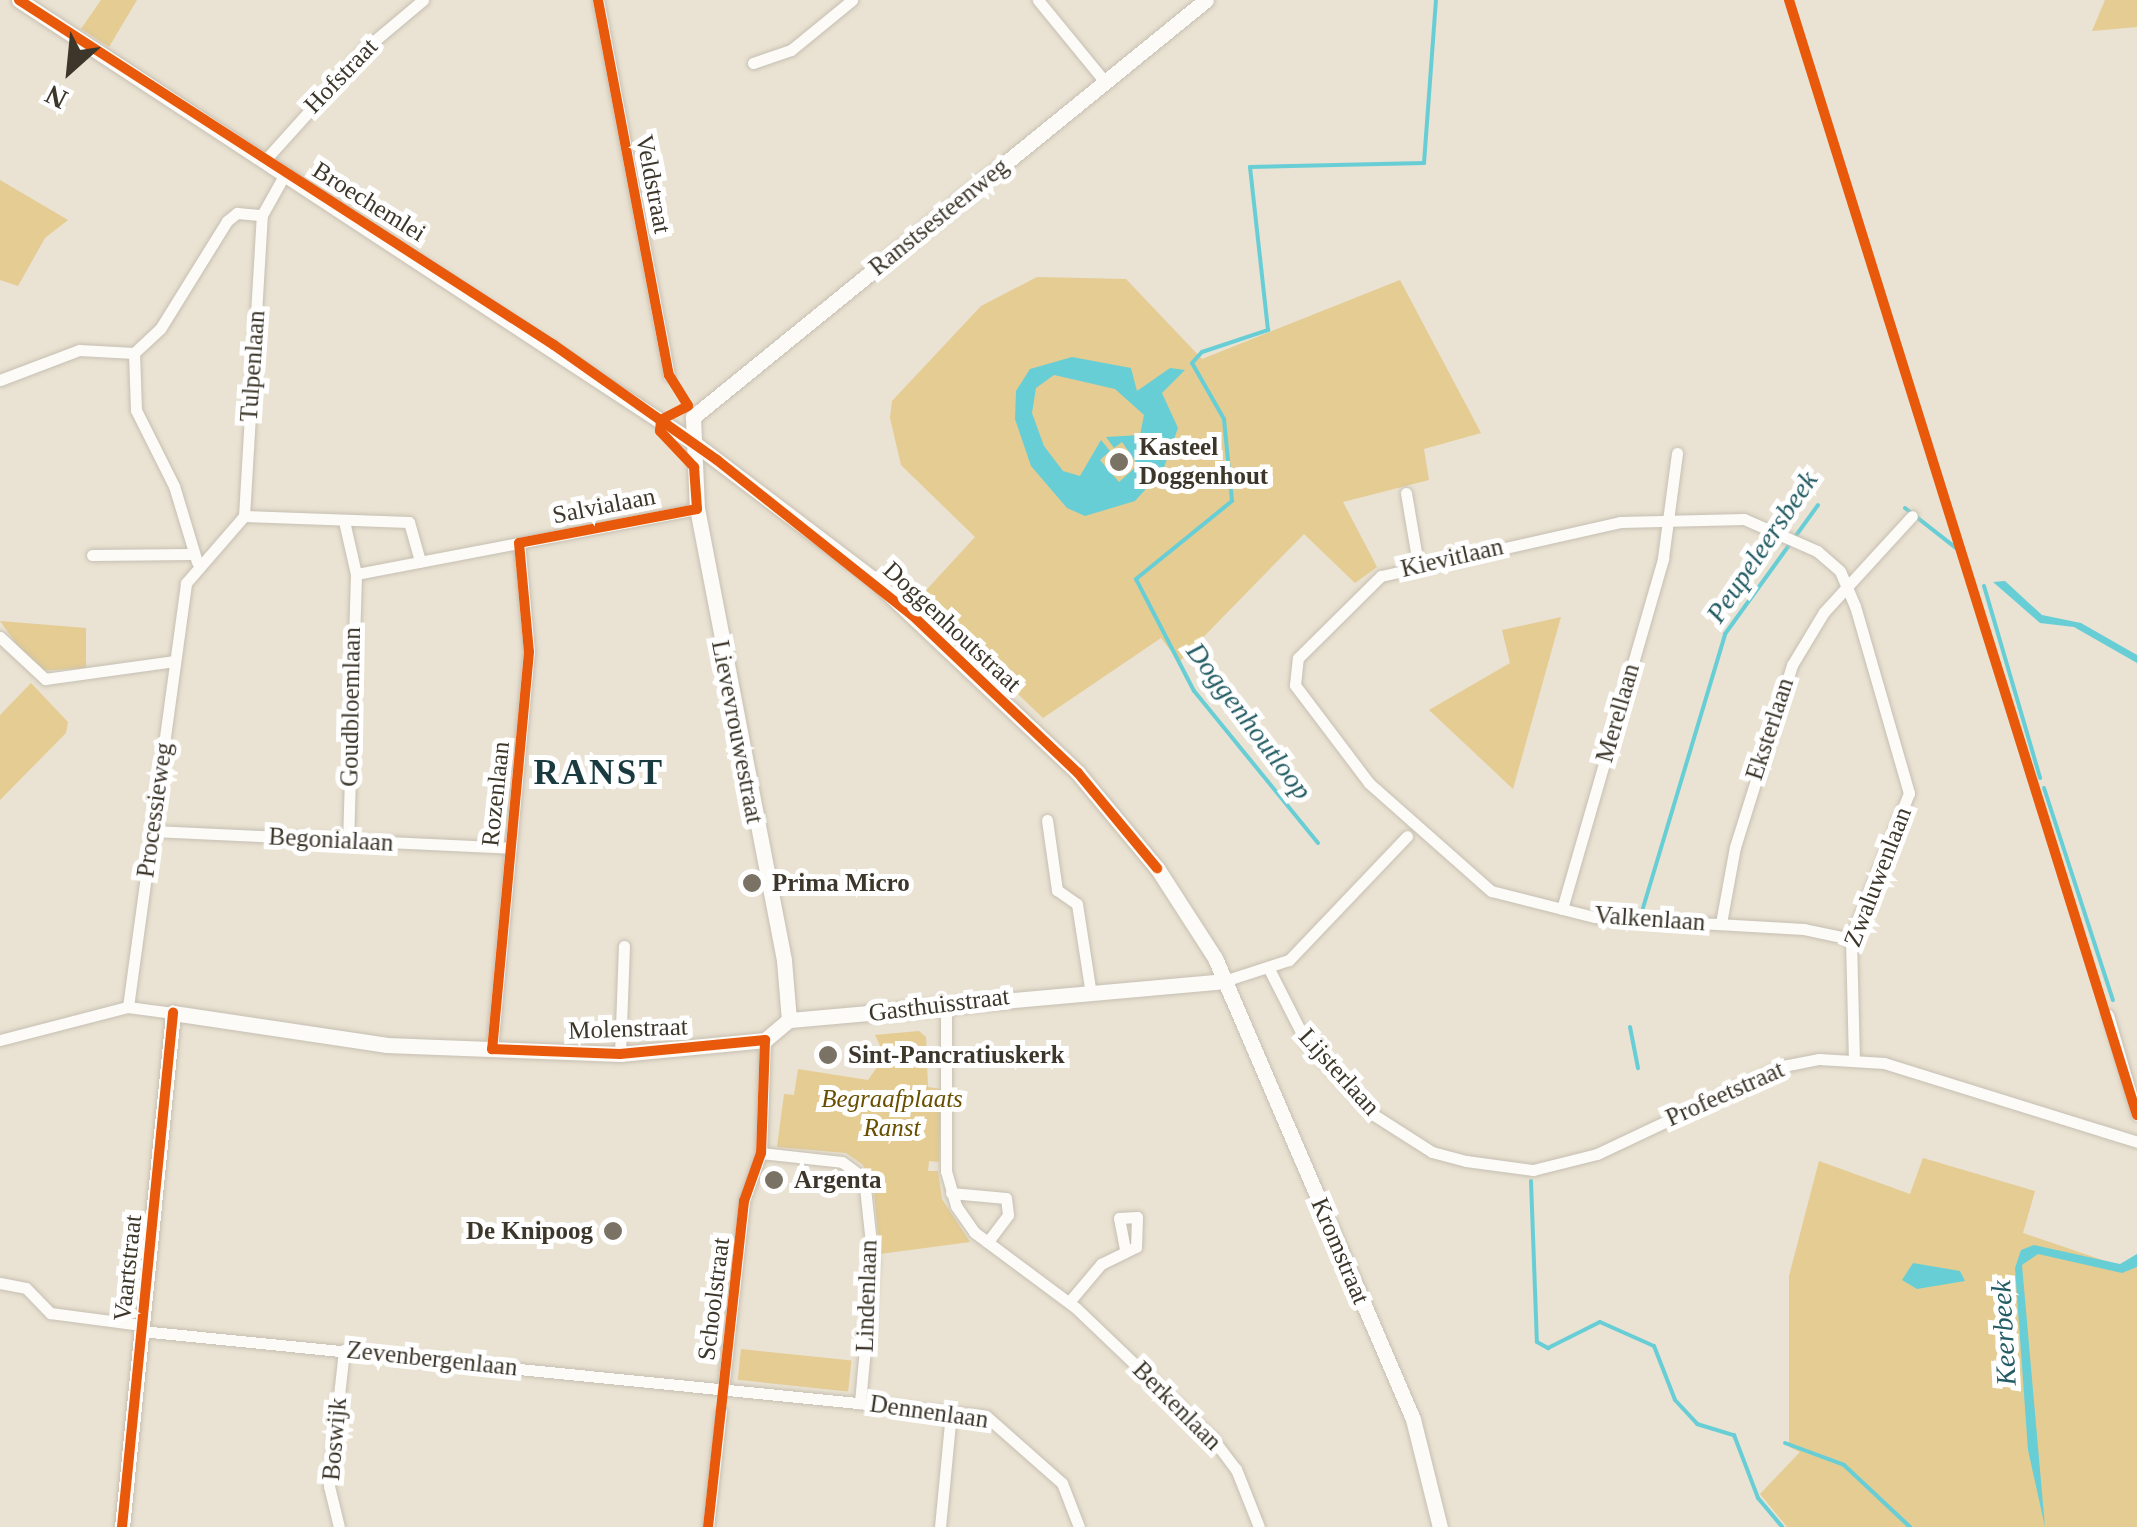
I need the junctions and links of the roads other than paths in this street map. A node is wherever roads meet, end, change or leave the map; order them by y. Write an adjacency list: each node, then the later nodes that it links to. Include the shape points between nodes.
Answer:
1 (19, 0): 9 (street, Broechemlei)
2 (422, 0): 9 (street, Hofstraat, via 367,47)
3 (598, 0): 13 (street, Veldstraat)
4 (852, 0): 7 (street, via 791,50)
5 (1038, 0): 8 (street)
6 (1206, 0): 8 (street, Ranstsesteenweg)
7 (752, 63)
8 (1105, 82): 15 (street, Ranstsesteenweg, via 691,411)
9 (266, 159): 10 (street, Broechemlei)
10 (286, 172): 11 (street); 15 (street, Broechemlei)
11 (262, 215): 12 (street, via 237,213 227,221 160,329); 21 (street, Tulpenlaan)
12 (134, 353): 14 (street, via 78,350); 27 (street, via 136,410 174,486)
13 (669, 375)
14 (0, 380)
15 (694, 443): 17 (street, Doggenhoutstraat); 18 (street, Lievevrouwestraat)
16 (1676, 453): 22 (street)
17 (730, 470): 18 (street); 44 (street, Doggenhoutstraat, via 872,578 1078,773 1168,882)
18 (696, 483): 20 (street, Lievevrouwestraat)
19 (1406, 493): 29 (street)
20 (696, 509): 25 (street, Salvialaan); 50 (street, Lievevrouwestraat, via 784,960)
21 (244, 516): 24 (street); 27 (street)
22 (1671, 516): 29 (street, Kievitlaan); 31 (street, Kievitlaan, via 1761,523 1817,552); 39 (street, Merellaan)
23 (1912, 516): 31 (street, Eksterlaan)
24 (344, 521): 28 (street, via 409,522); 30 (street, Goudbloemlaan)
25 (519, 542): 28 (street, Salvialaan); 38 (street, Rozenlaan, via 530,615)
26 (92, 555): 27 (street)
27 (194, 558): 33 (street, Processieweg)
28 (420, 561): 30 (street, Salvialaan)
29 (1418, 564): 36 (street, Kievitlaan, via 1355,597 1298,658 1296,685)
30 (356, 574): 37 (street, Goudbloemlaan)
31 (1847, 586): 40 (street, Eksterlaan, via 1809,635 1776,699); 41 (street, Zwaluwenlaan, via 1909,793)
32 (0, 637): 33 (street, via 46,678)
33 (175, 660): 35 (street, Processieweg)
34 (1046, 820): 45 (street, via 1057,890 1076,904)
35 (153, 831): 37 (street, Begonialaan); 46 (street, Processieweg)
36 (1411, 831): 39 (street, Valkenlaan, via 1491,891); 43 (street, via 1296,954)
37 (348, 840): 38 (street, Begonialaan)
38 (510, 848): 53 (street, Rozenlaan)
39 (1562, 909): 40 (street, Valkenlaan)
40 (1721, 923): 41 (street, Valkenlaan)
41 (1851, 940): 55 (street, Zwaluwenlaan)
42 (624, 946): 54 (street, Molenstraat)
43 (1270, 971): 44 (street); 58 (street, Lijsterlaan, via 1306,1042 1374,1115)
44 (1224, 980): 45 (street, Gasthuisstraat); 77 (street, Kromstraat, via 1413,1419)
45 (1090, 988): 47 (street, Gasthuisstraat)
46 (128, 1007): 48 (street, Molenstraat); 51 (street)
47 (946, 1008): 50 (street, Gasthuisstraat); 60 (street)
48 (172, 1014): 53 (street, Molenstraat, via 386,1045); 65 (street, Vaartstraat)
49 (2108, 1015): 56 (street)
50 (788, 1020): 52 (street)
51 (0, 1040)
52 (765, 1040): 54 (street, Molenstraat); 59 (street, Schoolstraat)
53 (492, 1050): 54 (street, Molenstraat)
54 (620, 1054)
55 (1854, 1059): 57 (street, Profeetstraat); 58 (street, Profeetstraat, via 1783,1066 1567,1162 1533,1170)
56 (2137, 1115)
57 (2137, 1140)
58 (1432, 1152)
59 (761, 1154): 67 (street, Schoolstraat, via 744,1201); 68 (street, Lindenlaan, via 842,1162 864,1178 874,1262)
60 (952, 1193): 61 (street, Berkenlaan, via 965,1222); 61 (street, via 1006,1198 1010,1210)
61 (988, 1242): 64 (street, Berkenlaan)
62 (1125, 1248): 64 (street)
63 (0, 1284): 65 (street, Zevenbergenlaan, via 26,1288 50,1313)
64 (1068, 1302): 76 (street, Berkenlaan, via 1213,1440 1236,1469)
65 (141, 1328): 66 (street, Zevenbergenlaan); 71 (street, Vaartstraat)
66 (344, 1350): 67 (street, Zevenbergenlaan); 72 (street, Boswijk, via 329,1486)
67 (723, 1389): 68 (street, Dennenlaan)
68 (860, 1403): 70 (street, Dennenlaan)
69 (721, 1412): 73 (street)
70 (952, 1412): 74 (street); 75 (street, Dennenlaan, via 1006,1426 1062,1483)
71 (122, 1527)
72 (338, 1527)
73 (708, 1527)
74 (940, 1527)
75 (1079, 1527)
76 (1259, 1527)
77 (1440, 1527)

